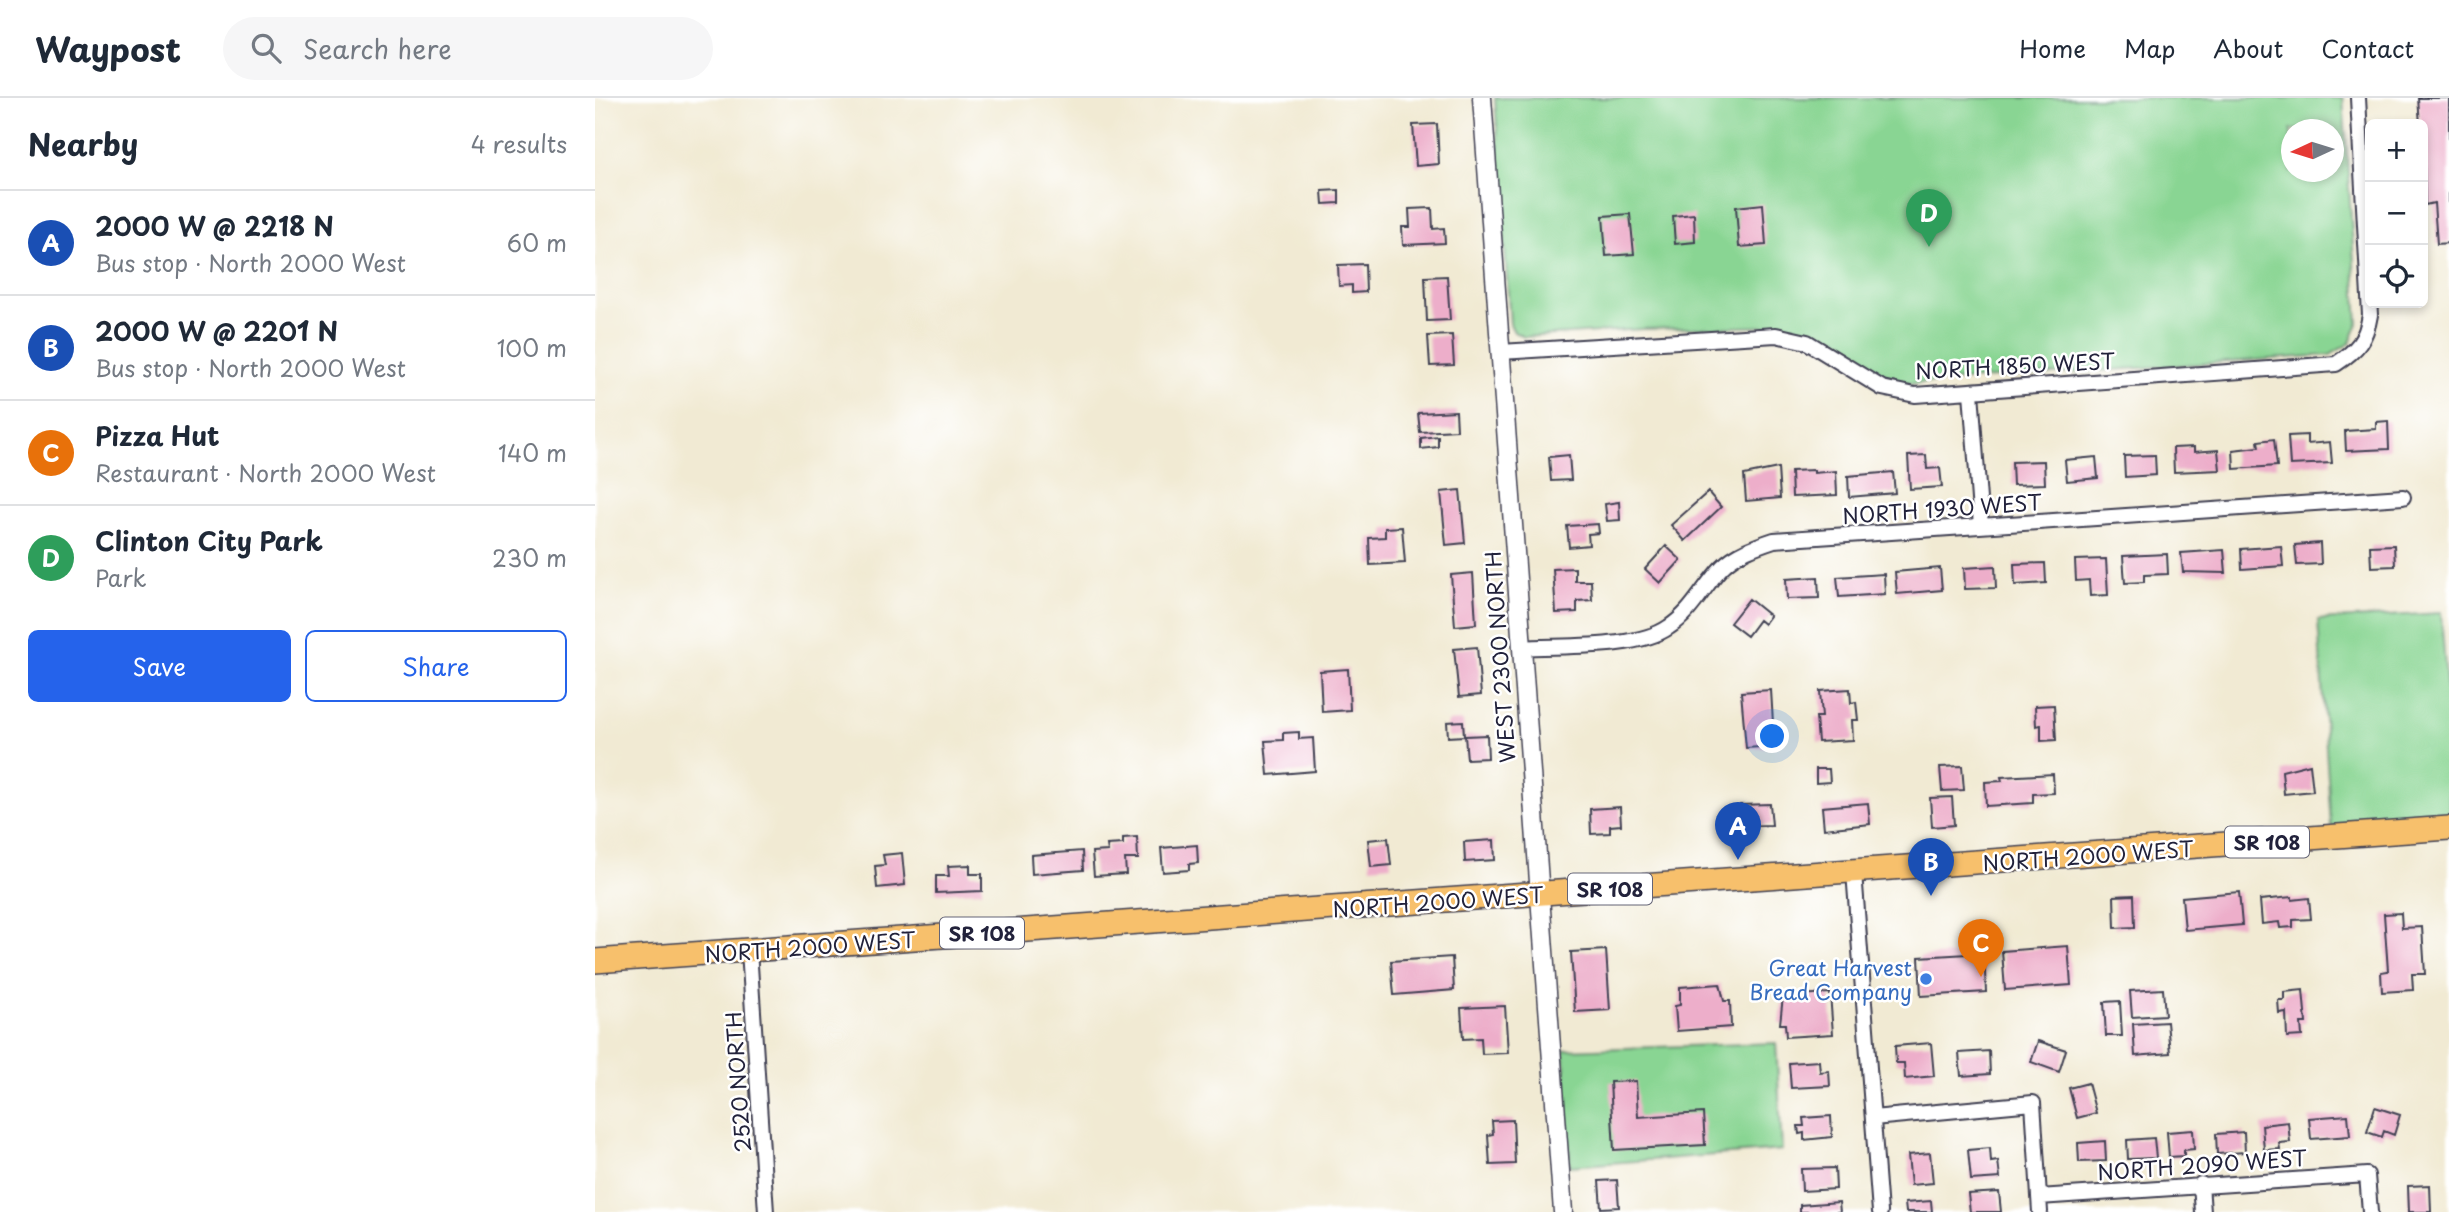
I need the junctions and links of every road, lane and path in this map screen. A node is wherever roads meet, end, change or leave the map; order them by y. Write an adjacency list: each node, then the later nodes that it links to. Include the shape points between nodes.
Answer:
1 (1482, 98): 3 (street, WEST 2300 NORTH)
2 (2358, 98): 4 (street, NORTH 1850 WEST, via 2371,315 2367,335 2355,351 2336,364)
3 (1500, 352): 4 (street, NORTH 1850 WEST, via 1776,335 1807,342 1882,388 1915,395); 7 (street, WEST 2300 NORTH)
4 (1971, 391): 6 (street)
5 (2403, 497): 6 (street, NORTH 1930 WEST)
6 (1981, 526): 7 (street, NORTH 1930 WEST, via 1774,540 1723,566 1693,607 1667,629 1635,640)
7 (1521, 648): 10 (street, WEST 2300 NORTH)
8 (2449, 828): 9 (main road, NORTH 2000 WEST / SR 108)
9 (1854, 872): 10 (main road, NORTH 2000 WEST / SR 108); 13 (street)
10 (1539, 894): 11 (main road, NORTH 2000 WEST / SR 108); 17 (street, WEST 2300 NORTH)
11 (749, 950): 12 (main road, NORTH 2000 WEST / SR 108); 16 (street, 2520 NORTH)
12 (595, 961)
13 (1873, 1118): 15 (street, via 2033,1103); 18 (street)
14 (2201, 1184): 15 (street, NORTH 2090 WEST); 20 (street); 21 (street, NORTH 2090 WEST, via 2367,1175)
15 (2039, 1197): 19 (street)
16 (766, 1212)
17 (1563, 1212)
18 (1879, 1212)
19 (2040, 1212)
20 (2203, 1212)
21 (2370, 1212)

